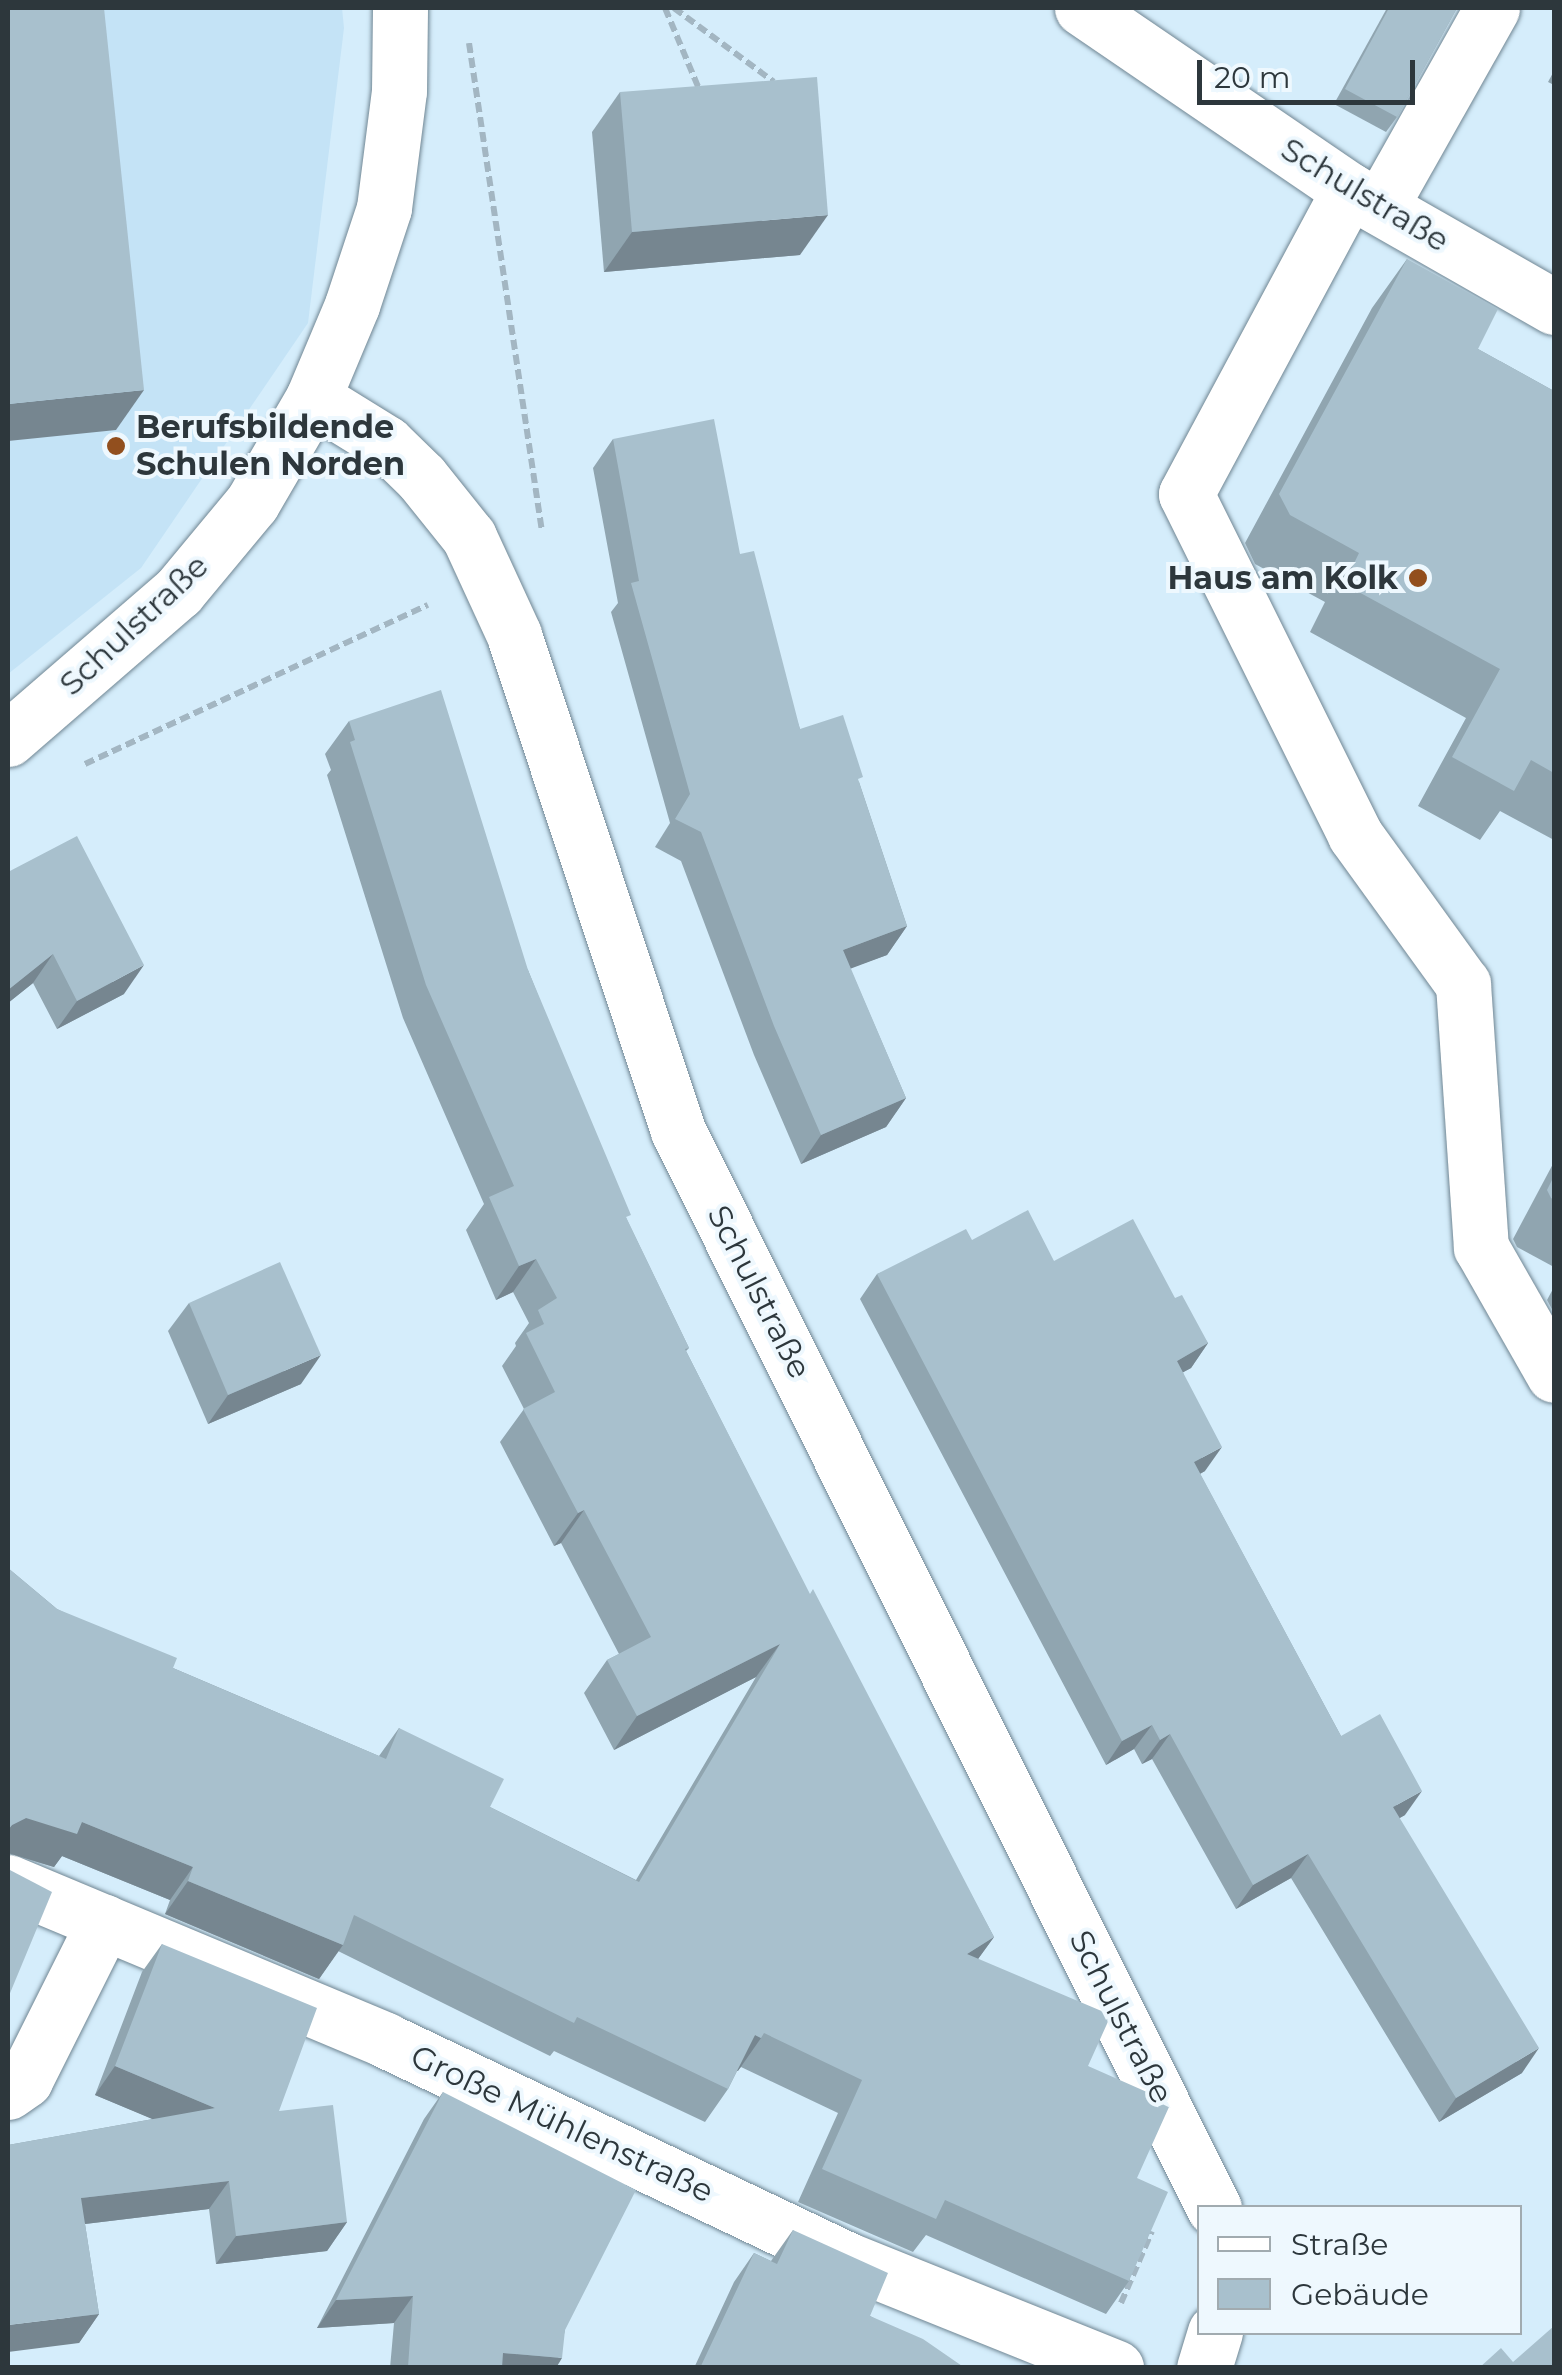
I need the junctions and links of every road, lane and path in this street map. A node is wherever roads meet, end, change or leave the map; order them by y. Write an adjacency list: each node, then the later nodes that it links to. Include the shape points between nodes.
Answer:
1 (400, 8): 10 (street, Schulstraße, via 399,90 384,208)
2 (665, 8): 7 (path)
3 (674, 8): 6 (path)
4 (1082, 8): 8 (street, Schulstraße)
5 (1492, 8): 8 (street)
6 (776, 84)
7 (706, 106)
8 (1364, 199): 9 (street, Schulstraße); 12 (street, via 1186,494 1355,835 1463,984 1482,1247)
9 (1554, 307)
10 (313, 398): 11 (street, Schulstraße, via 252,504 178,592); 16 (street, Schulstraße, via 386,443 469,537 514,635 678,1131)
11 (8, 740)
12 (1554, 1375)
13 (8, 1882): 14 (street, Große Mühlenstraße)
14 (104, 1922): 15 (street, via 25,2080); 18 (street, Große Mühlenstraße, via 386,2040 848,2260)
15 (8, 2092)
16 (1213, 2205)
17 (1214, 2335): 19 (street)
18 (1116, 2368)
19 (1204, 2368)

